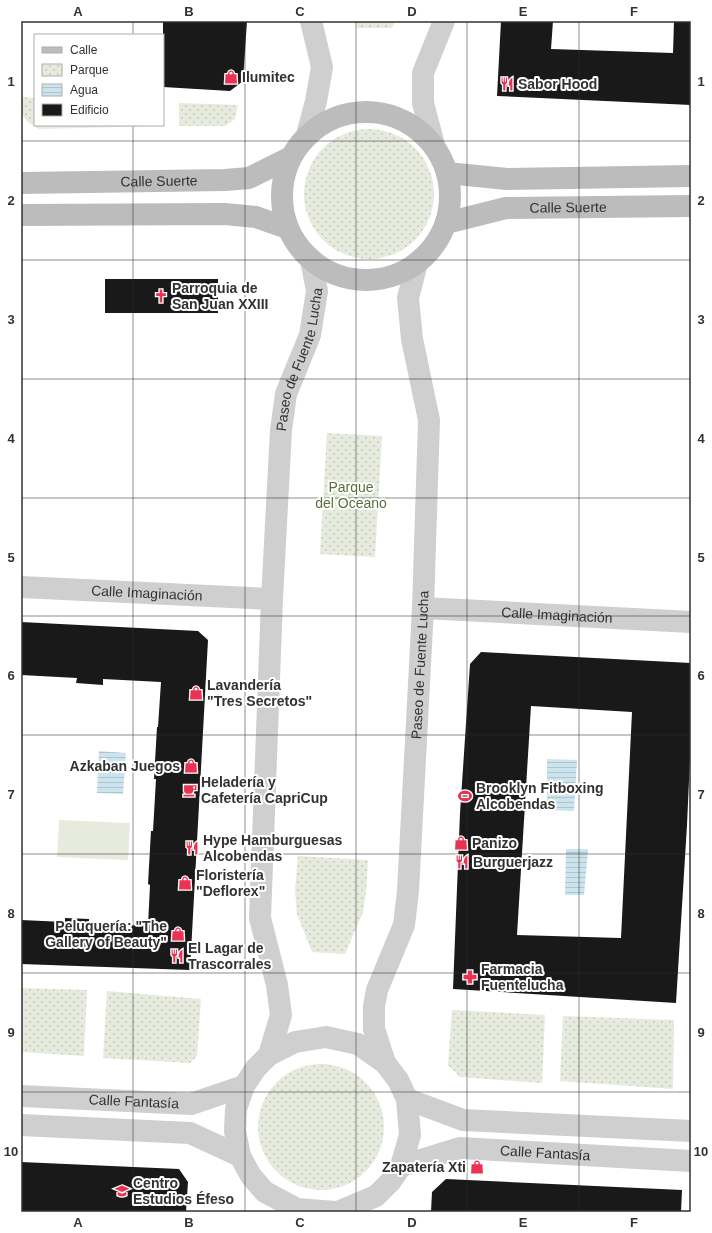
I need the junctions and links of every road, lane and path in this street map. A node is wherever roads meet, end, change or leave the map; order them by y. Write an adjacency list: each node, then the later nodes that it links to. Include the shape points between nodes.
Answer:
1 (311, 21): 3 (street, via 322,67)
2 (444, 21): 4 (street, via 423,73 423,103)
3 (307, 135): 4 (main road, via 337,117 372,112 407,122); 5 (main road)
4 (434, 145): 6 (main road)
5 (291, 156): 8 (main road, Calle Suerte, via 249,178); 12 (main road, via 281,196)
6 (447, 173): 7 (main road, Calle Suerte, via 507,179); 11 (main road, via 451,198)
7 (691, 176)
8 (21, 183)
9 (691, 206): 11 (main road, Calle Suerte, via 506,208)
10 (21, 215): 12 (main road, via 225,214 256,217)
11 (446, 223): 14 (main road, via 435,245)
12 (287, 228): 13 (main road)
13 (311, 260): 14 (main road, via 344,277 382,279); 16 (street, Paseo de Fuente Lucha, via 317,291 310,335 286,394 281,430)
14 (417, 263): 17 (street, Paseo de Fuente Lucha, via 408,298 412,339 429,420)
15 (21, 587): 16 (street, Calle Imaginación)
16 (272, 600): 19 (street, Paseo de Fuente Lucha, via 260,918 277,985 281,1014)
17 (423, 608): 18 (street, Calle Imaginación); 20 (street, Paseo de Fuente Lucha, via 404,925 377,990 374,1006 374,1029)
18 (691, 622)
19 (270, 1055): 20 (street, via 296,1042 326,1037 358,1044); 21 (street, via 256,1068)
20 (385, 1063): 23 (street, via 398,1080)
21 (244, 1086): 22 (street, Calle Fantasía, via 191,1104); 26 (street, via 236,1109 235,1131)
22 (21, 1096)
23 (407, 1099): 25 (street, Calle Fantasía, via 463,1120); 28 (street, via 410,1135)
24 (21, 1125): 26 (street, Calle Fantasía, via 190,1133)
25 (691, 1131)
26 (240, 1156): 29 (street)
27 (690, 1164): 28 (street, Calle Fantasía, via 460,1148)
28 (401, 1166): 30 (street)
29 (266, 1202): 31 (street, via 297,1210)
30 (372, 1204): 32 (street)
31 (335, 1212)
32 (338, 1212)

